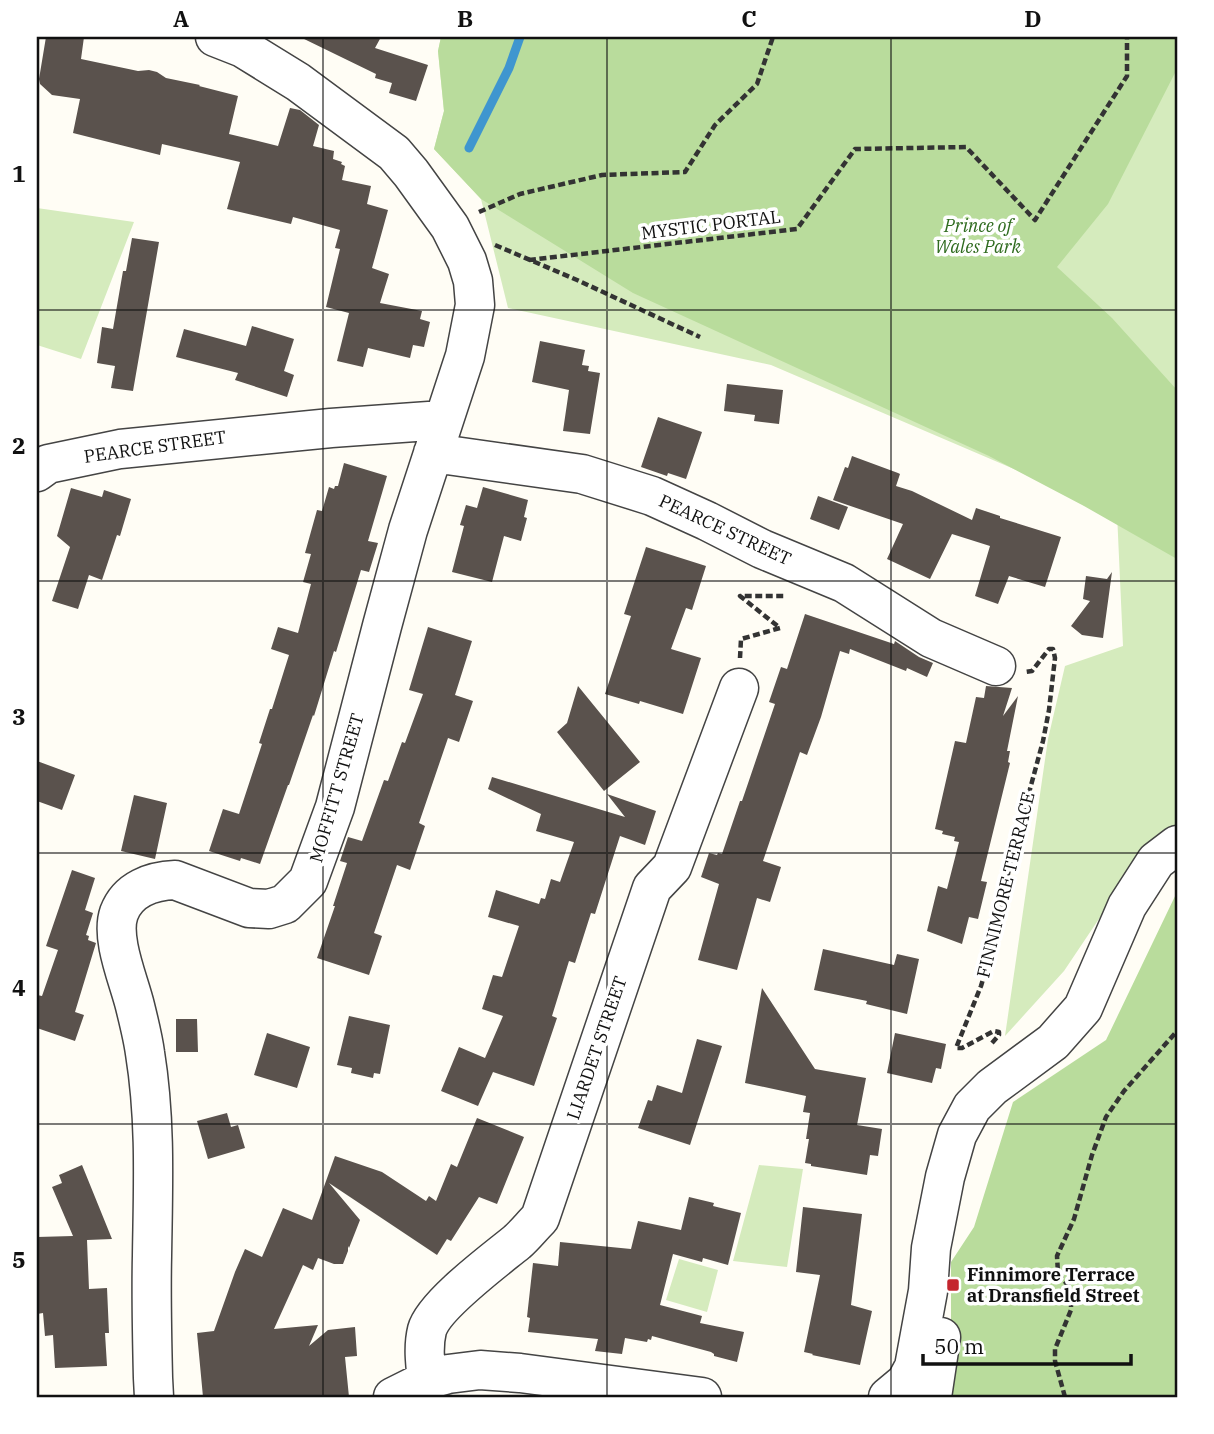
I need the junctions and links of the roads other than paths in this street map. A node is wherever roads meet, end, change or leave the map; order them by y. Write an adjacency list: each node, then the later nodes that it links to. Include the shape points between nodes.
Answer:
1 (215, 37): 2 (street, MOFFITT STREET, via 243,48 298,82 394,153 455,236 473,281 475,305 465,356)
2 (438, 437): 3 (street, PEARCE STREET, via 331,428 120,449 48,464); 4 (street, PEARCE STREET, via 652,496 844,583 932,638); 10 (street, MOFFITT STREET, via 408,530 335,807 308,881 285,904 269,909 250,908 175,880 162,881 135,891 119,914 121,959 145,1052 152,1102)
3 (37, 472)
4 (1007, 670)
5 (739, 688): 8 (street, LIARDET STREET, via 672,867 652,888 540,1218 438,1310 424,1348)
6 (1177, 845): 7 (street, via 1156,861 1127,906 1083,1008 1053,1042 972,1107 957,1135 945,1177)
7 (928, 1291): 9 (street, via 914,1367); 13 (street, via 939,1304 941,1335)
8 (426, 1380): 11 (street); 12 (street, via 480,1370)
9 (891, 1395)
10 (155, 1397)
11 (393, 1397)
12 (702, 1397)
13 (932, 1397)

